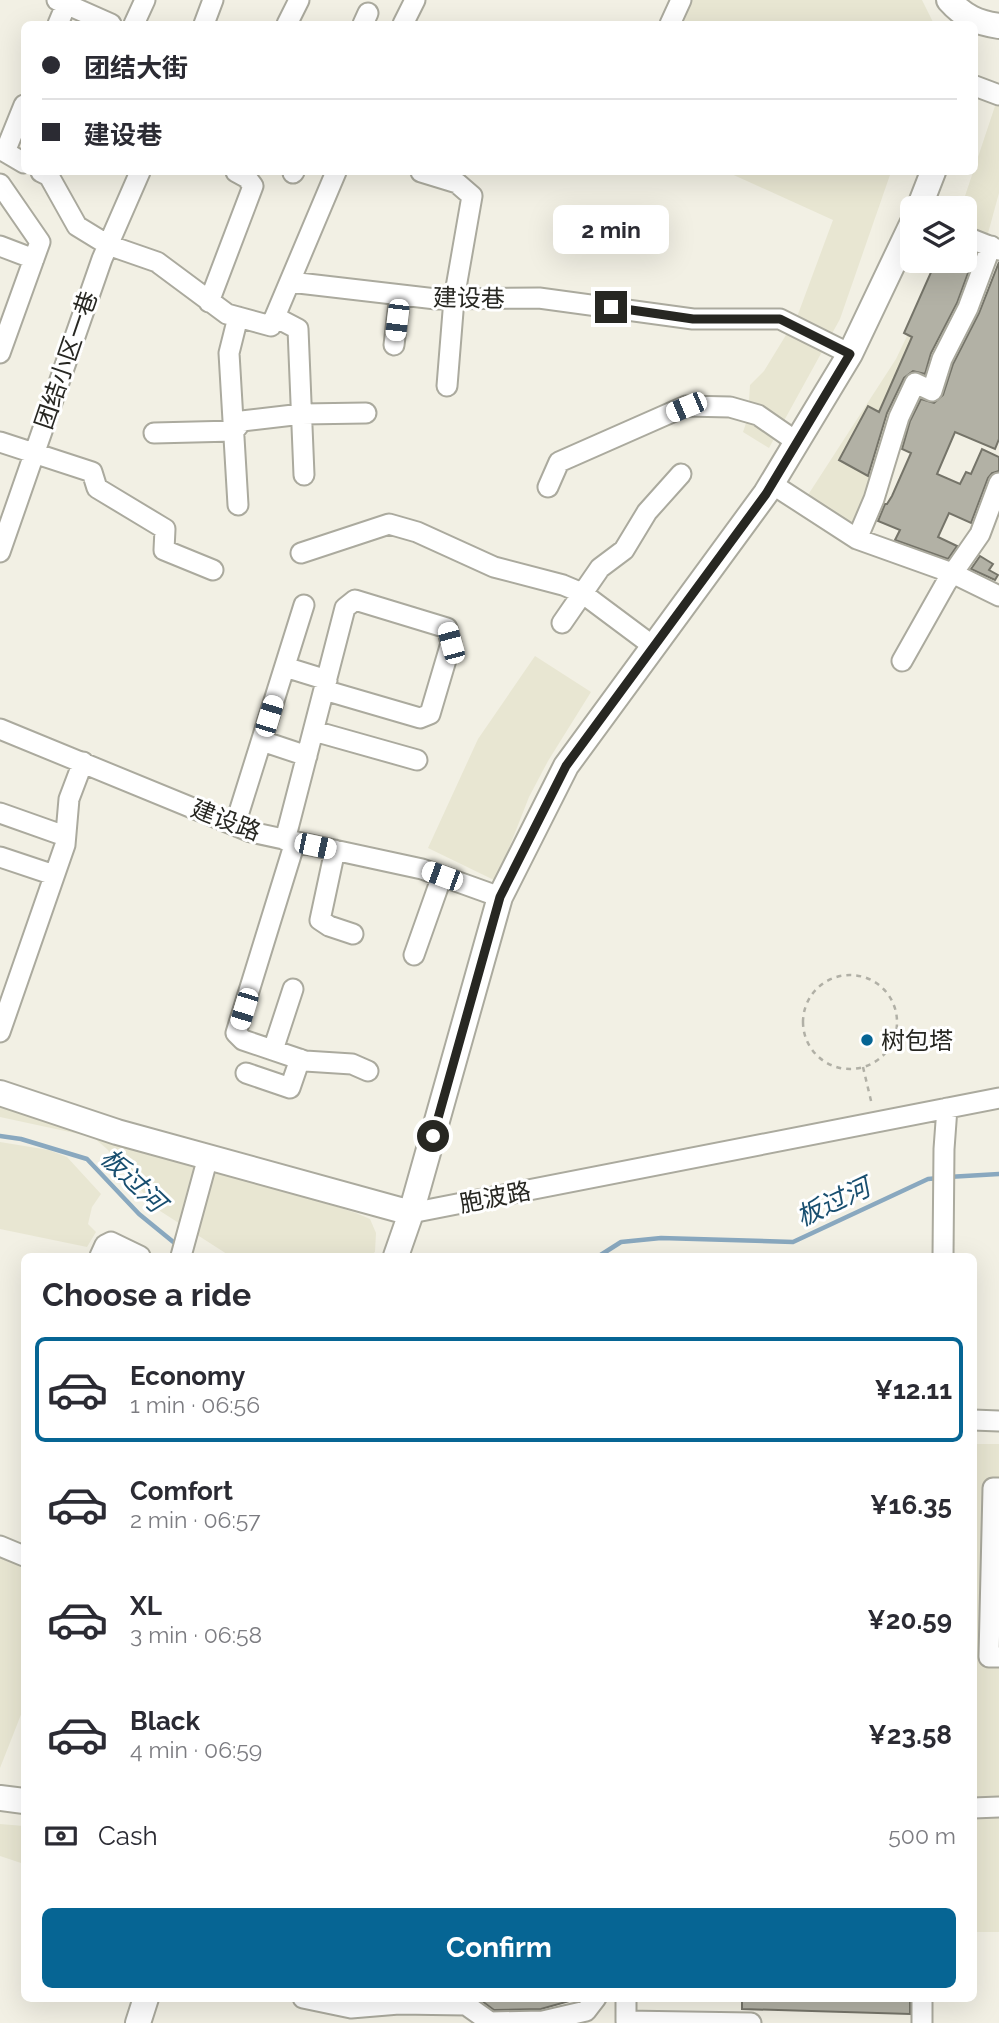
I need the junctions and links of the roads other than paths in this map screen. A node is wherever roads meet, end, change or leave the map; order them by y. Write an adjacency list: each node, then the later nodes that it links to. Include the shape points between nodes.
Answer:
1 (145, 0): 10 (street)
2 (214, 0): 11 (street)
3 (299, 0): 12 (street)
4 (415, 0): 13 (street)
5 (681, 0): 14 (street)
6 (949, 0): 15 (main road)
7 (64, 1): 8 (street); 9 (street)
8 (59, 21)
9 (105, 21)
10 (135, 21)
11 (205, 21)
12 (288, 21)
13 (404, 21)
14 (671, 21)
15 (971, 21)
16 (978, 87): 17 (street)
17 (999, 95)
18 (21, 111): 19 (street)
19 (2, 151): 20 (street)
20 (21, 161)
21 (47, 175): 29 (street)
22 (65, 175): 29 (street)
23 (139, 175): 32 (street, 团结小区一巷)
24 (242, 175): 40 (street, via 253,186)
25 (336, 175): 37 (street)
26 (431, 175): 39 (street, via 457,183 472,196)
27 (932, 175): 30 (main road)
28 (0, 184): 36 (street, via 40,242)
29 (57, 191): 32 (street, via 77,226)
30 (924, 196)
31 (977, 241): 34 (street)
32 (108, 245): 40 (street, via 157,262); 54 (street, 团结小区一巷)
33 (0, 246): 36 (street)
34 (995, 248): 62 (street, via 942,359 932,391 915,383)
35 (900, 250): 46 (main road)
36 (34, 259): 43 (street)
37 (290, 282): 38 (street, 建设巷); 42 (street)
38 (400, 295): 39 (street, 建设巷); 44 (street)
39 (454, 299): 46 (street, 建设巷, via 539,298 693,319 780,319); 47 (street)
40 (209, 302): 41 (street)
41 (238, 317): 42 (street, via 271,326); 50 (street, via 229,353)
42 (275, 317): 49 (street, via 298,330)
43 (6, 318): 45 (street)
44 (394, 345)
45 (0, 353)
46 (850, 354): 53 (main road)
47 (447, 386)
48 (366, 413): 49 (street)
49 (302, 414): 50 (street, via 242,421); 56 (street)
50 (234, 431): 51 (street); 60 (street)
51 (154, 433)
52 (0, 442): 54 (street)
53 (797, 442): 58 (main road); 59 (street, via 758,415 730,407 686,407 559,462)
54 (34, 453): 61 (street, 团结小区一巷); 65 (street, via 92,472 97,488 165,529 164,550)
55 (681, 474): 67 (street, via 647,512 624,550 600,568)
56 (304, 475)
57 (999, 483): 66 (street, via 980,534)
58 (772, 484): 62 (street); 71 (main road)
59 (548, 487)
60 (238, 505)
61 (5, 519): 63 (street, 团结小区一巷)
62 (857, 539): 66 (street)
63 (0, 552)
64 (301, 553): 67 (street, via 389,524 494,567)
65 (213, 570)
66 (953, 573): 68 (street); 72 (street)
67 (582, 593): 70 (street); 71 (street)
68 (999, 596)
69 (304, 605): 73 (street)
70 (562, 623)
71 (653, 646): 89 (main road, via 566,766)
72 (902, 661)
73 (285, 667): 74 (street); 77 (street)
74 (325, 685): 74 (street, via 345,608 355,600 447,628 451,643 430,714 420,718); 76 (street)
75 (0, 729): 80 (street, 建设路)
76 (314, 731): 78 (street); 79 (street)
77 (262, 741): 78 (street); 82 (street)
78 (307, 756): 84 (street)
79 (417, 760)
80 (83, 762): 82 (street, 建设路); 83 (street, via 69,799)
81 (0, 813): 83 (street)
82 (235, 825): 84 (street, 建设路)
83 (65, 836): 87 (street)
84 (290, 841): 85 (street, 建设路); 94 (street, via 236,1032 243,1040)
85 (335, 850): 88 (street, 建设路); 90 (street, via 320,920)
86 (0, 857): 87 (street)
87 (54, 875): 93 (street)
88 (442, 876): 89 (street, 建设路); 91 (street)
89 (500, 897): 102 (main road)
90 (353, 934)
91 (414, 955)
92 (293, 989): 94 (street)
93 (0, 1032)
94 (273, 1050): 95 (street)
95 (300, 1059): 96 (street, via 352,1064); 97 (street, via 290,1088)
96 (368, 1071)
97 (246, 1073)
98 (0, 1093): 101 (main road, 胞波路)
99 (999, 1098): 100 (street, 胞波路)
100 (947, 1108): 102 (street, 胞波路); 107 (street)
101 (208, 1157): 102 (main road, 胞波路); 105 (street)
102 (411, 1213): 106 (main road)
103 (101, 1253): 104 (street, via 111,1242)
104 (134, 1253)
105 (182, 1253)
106 (397, 1253)
107 (943, 1253)
108 (977, 1420): 109 (street)
109 (999, 1420)
110 (999, 1488): 113 (street, via 993,1488)
111 (0, 1546): 112 (street)
112 (21, 1555)
113 (988, 1562): 114 (street)
114 (994, 1596): 115 (street, via 989,1657)
115 (999, 1657)
116 (0, 1798): 117 (main road)
117 (21, 1801)
118 (999, 1807): 119 (street)
119 (977, 1808)
120 (145, 2002): 126 (main road)
121 (314, 2002): 125 (street)
122 (593, 2002): 125 (street, via 586,2011 543,2021 489,2022 466,2005 399,2004)
123 (626, 2002): 127 (street, via 626,2021)
124 (922, 2002): 128 (street)
125 (348, 2015)
126 (138, 2023)
127 (751, 2023)
128 (922, 2023)

